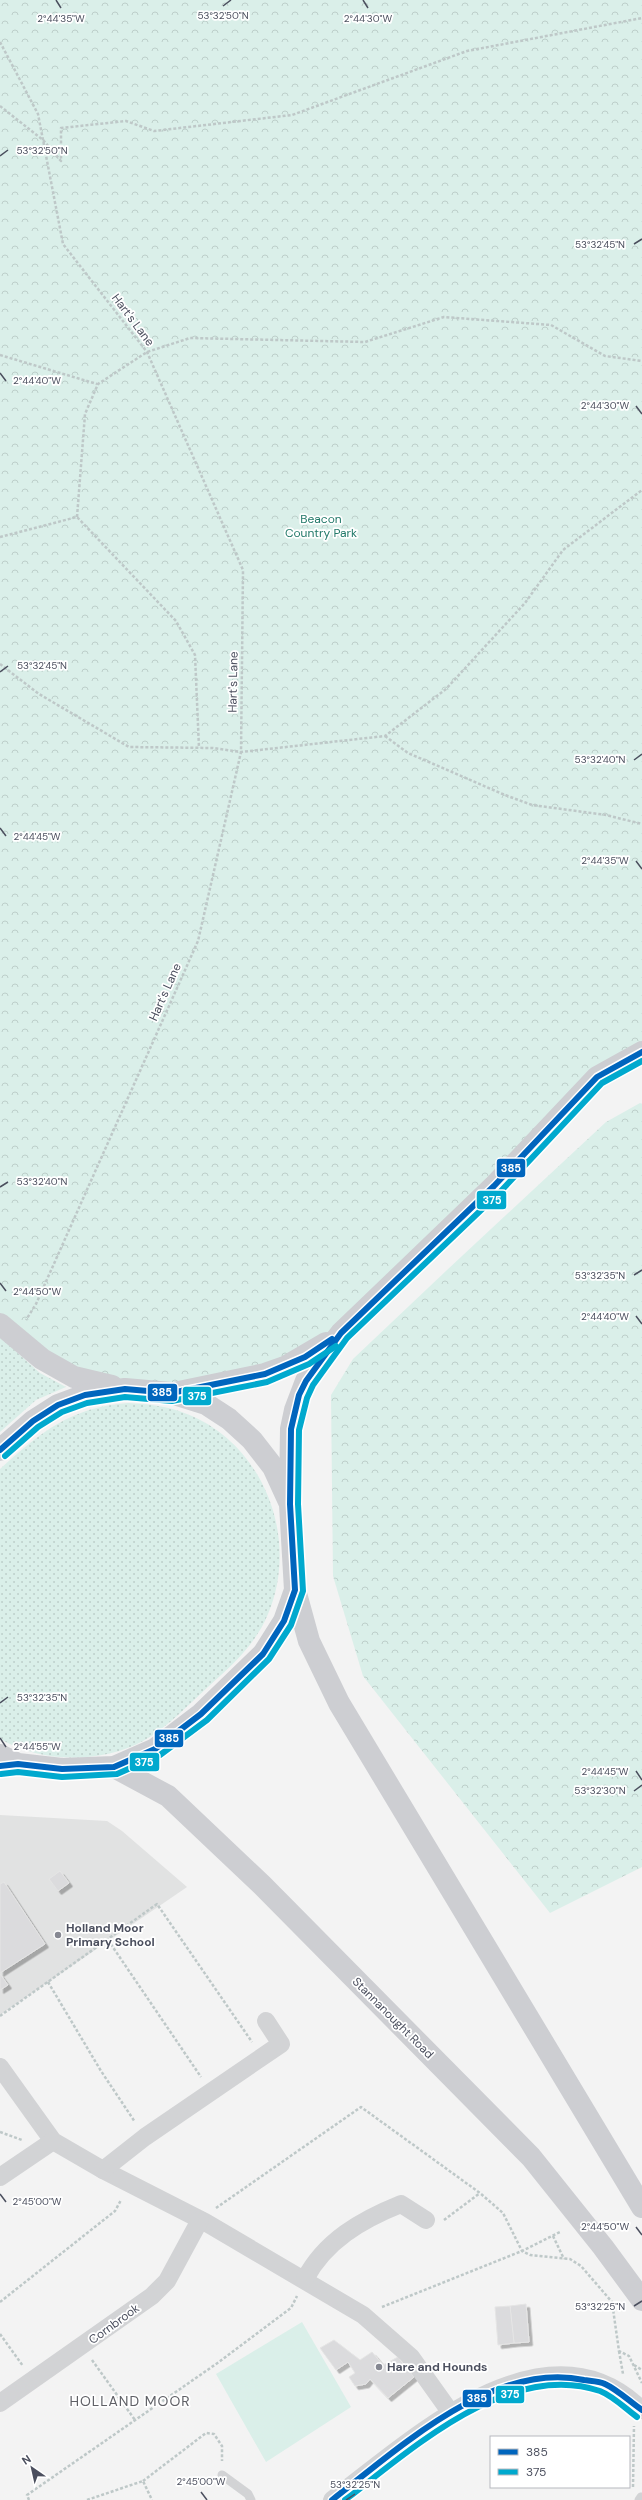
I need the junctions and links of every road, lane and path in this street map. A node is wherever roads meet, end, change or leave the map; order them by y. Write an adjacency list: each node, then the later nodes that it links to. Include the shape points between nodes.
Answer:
1 (642, 18): 4 (path, via 467,51 292,115 154,131 126,122 61,128 60,161)
2 (0, 42): 4 (path, Hart's Lane, via 38,114)
3 (0, 106): 4 (path)
4 (43, 140): 5 (path, Hart's Lane, via 63,244)
5 (147, 352): 7 (path, via 190,338 365,342 444,317 551,325 605,356); 8 (path); 15 (path, Hart's Lane, via 243,570)
6 (0, 355): 8 (path)
7 (642, 361)
8 (98, 384): 10 (path, via 84,414)
9 (642, 490): 13 (path, via 563,550 525,603 446,689)
10 (77, 517): 11 (path); 14 (path, via 176,621 195,655)
11 (0, 537)
12 (0, 664): 14 (path, via 39,694 129,748)
13 (386, 736): 15 (path); 16 (path, via 408,753 505,796 532,805 606,815)
14 (199, 748): 15 (path)
15 (241, 752): 18 (path, Hart's Lane, via 198,941 36,1304)
16 (642, 824)
17 (642, 1052): 19 (main road, via 597,1077 494,1186)
18 (7, 1330): 20 (main road, via 42,1359 74,1377)
19 (341, 1333): 21 (main road, via 286,1367 265,1374); 23 (main road, via 315,1366 299,1394 292,1429)
20 (125, 1388): 21 (main road); 22 (main road, via 84,1394 58,1405 33,1421)
21 (171, 1393): 23 (main road, via 206,1404 229,1419 252,1440 273,1467)
22 (0, 1450)
23 (290, 1504): 24 (main road)
24 (295, 1590): 26 (main road, via 284,1621 263,1654 232,1685 201,1714 155,1749); 42 (main road, via 309,1641 339,1703)
25 (0, 1755): 26 (main road, via 18,1764 62,1769)
26 (114, 1767): 49 (main road, Stannanought Road, via 168,1796 284,1908 531,2157)
27 (108, 1940): 28 (path); 31 (path, via 157,1904); 33 (path)
28 (48, 1982): 29 (path); 35 (path, via 101,2071)
29 (0, 2016)
30 (266, 2022): 31 (street, via 280,2044)
31 (262, 2057): 33 (street)
32 (0, 2067): 36 (street)
33 (211, 2092): 35 (street)
34 (0, 2133): 37 (path)
35 (145, 2137): 38 (street)
36 (53, 2141): 38 (street); 39 (street)
37 (27, 2142)
38 (103, 2170): 40 (street)
39 (0, 2177)
40 (129, 2183): 43 (street); 50 (path, via 115,2210)
41 (480, 2193): 44 (path, via 440,2222)
42 (642, 2207)
43 (200, 2220): 48 (street); 53 (street, Cornbrook, via 167,2281 152,2296)
44 (426, 2220): 48 (street, via 401,2204 372,2216 323,2251)
45 (560, 2232): 46 (path)
46 (553, 2236): 47 (path); 51 (path)
47 (564, 2258)
48 (305, 2279): 51 (street); 60 (path, via 291,2308)
49 (642, 2300)
50 (0, 2302)
51 (363, 2315): 59 (street, via 411,2357)
52 (0, 2334): 55 (path)
53 (82, 2347): 55 (street, Cornbrook); 60 (path)
54 (642, 2370): 56 (path, via 634,2365)
55 (34, 2380): 57 (street, Cornbrook)
56 (642, 2383)
57 (0, 2403)
58 (641, 2410): 59 (street, via 613,2389 588,2380 546,2376 503,2386)
59 (451, 2413): 67 (street)
60 (135, 2420): 63 (path, via 27,2495)
61 (222, 2474): 62 (path, via 222,2446 214,2434 206,2433); 66 (lane)
62 (143, 2481): 64 (path); 65 (path)
63 (29, 2500)
64 (86, 2500)
65 (152, 2500)
66 (252, 2500)
67 (332, 2500)

